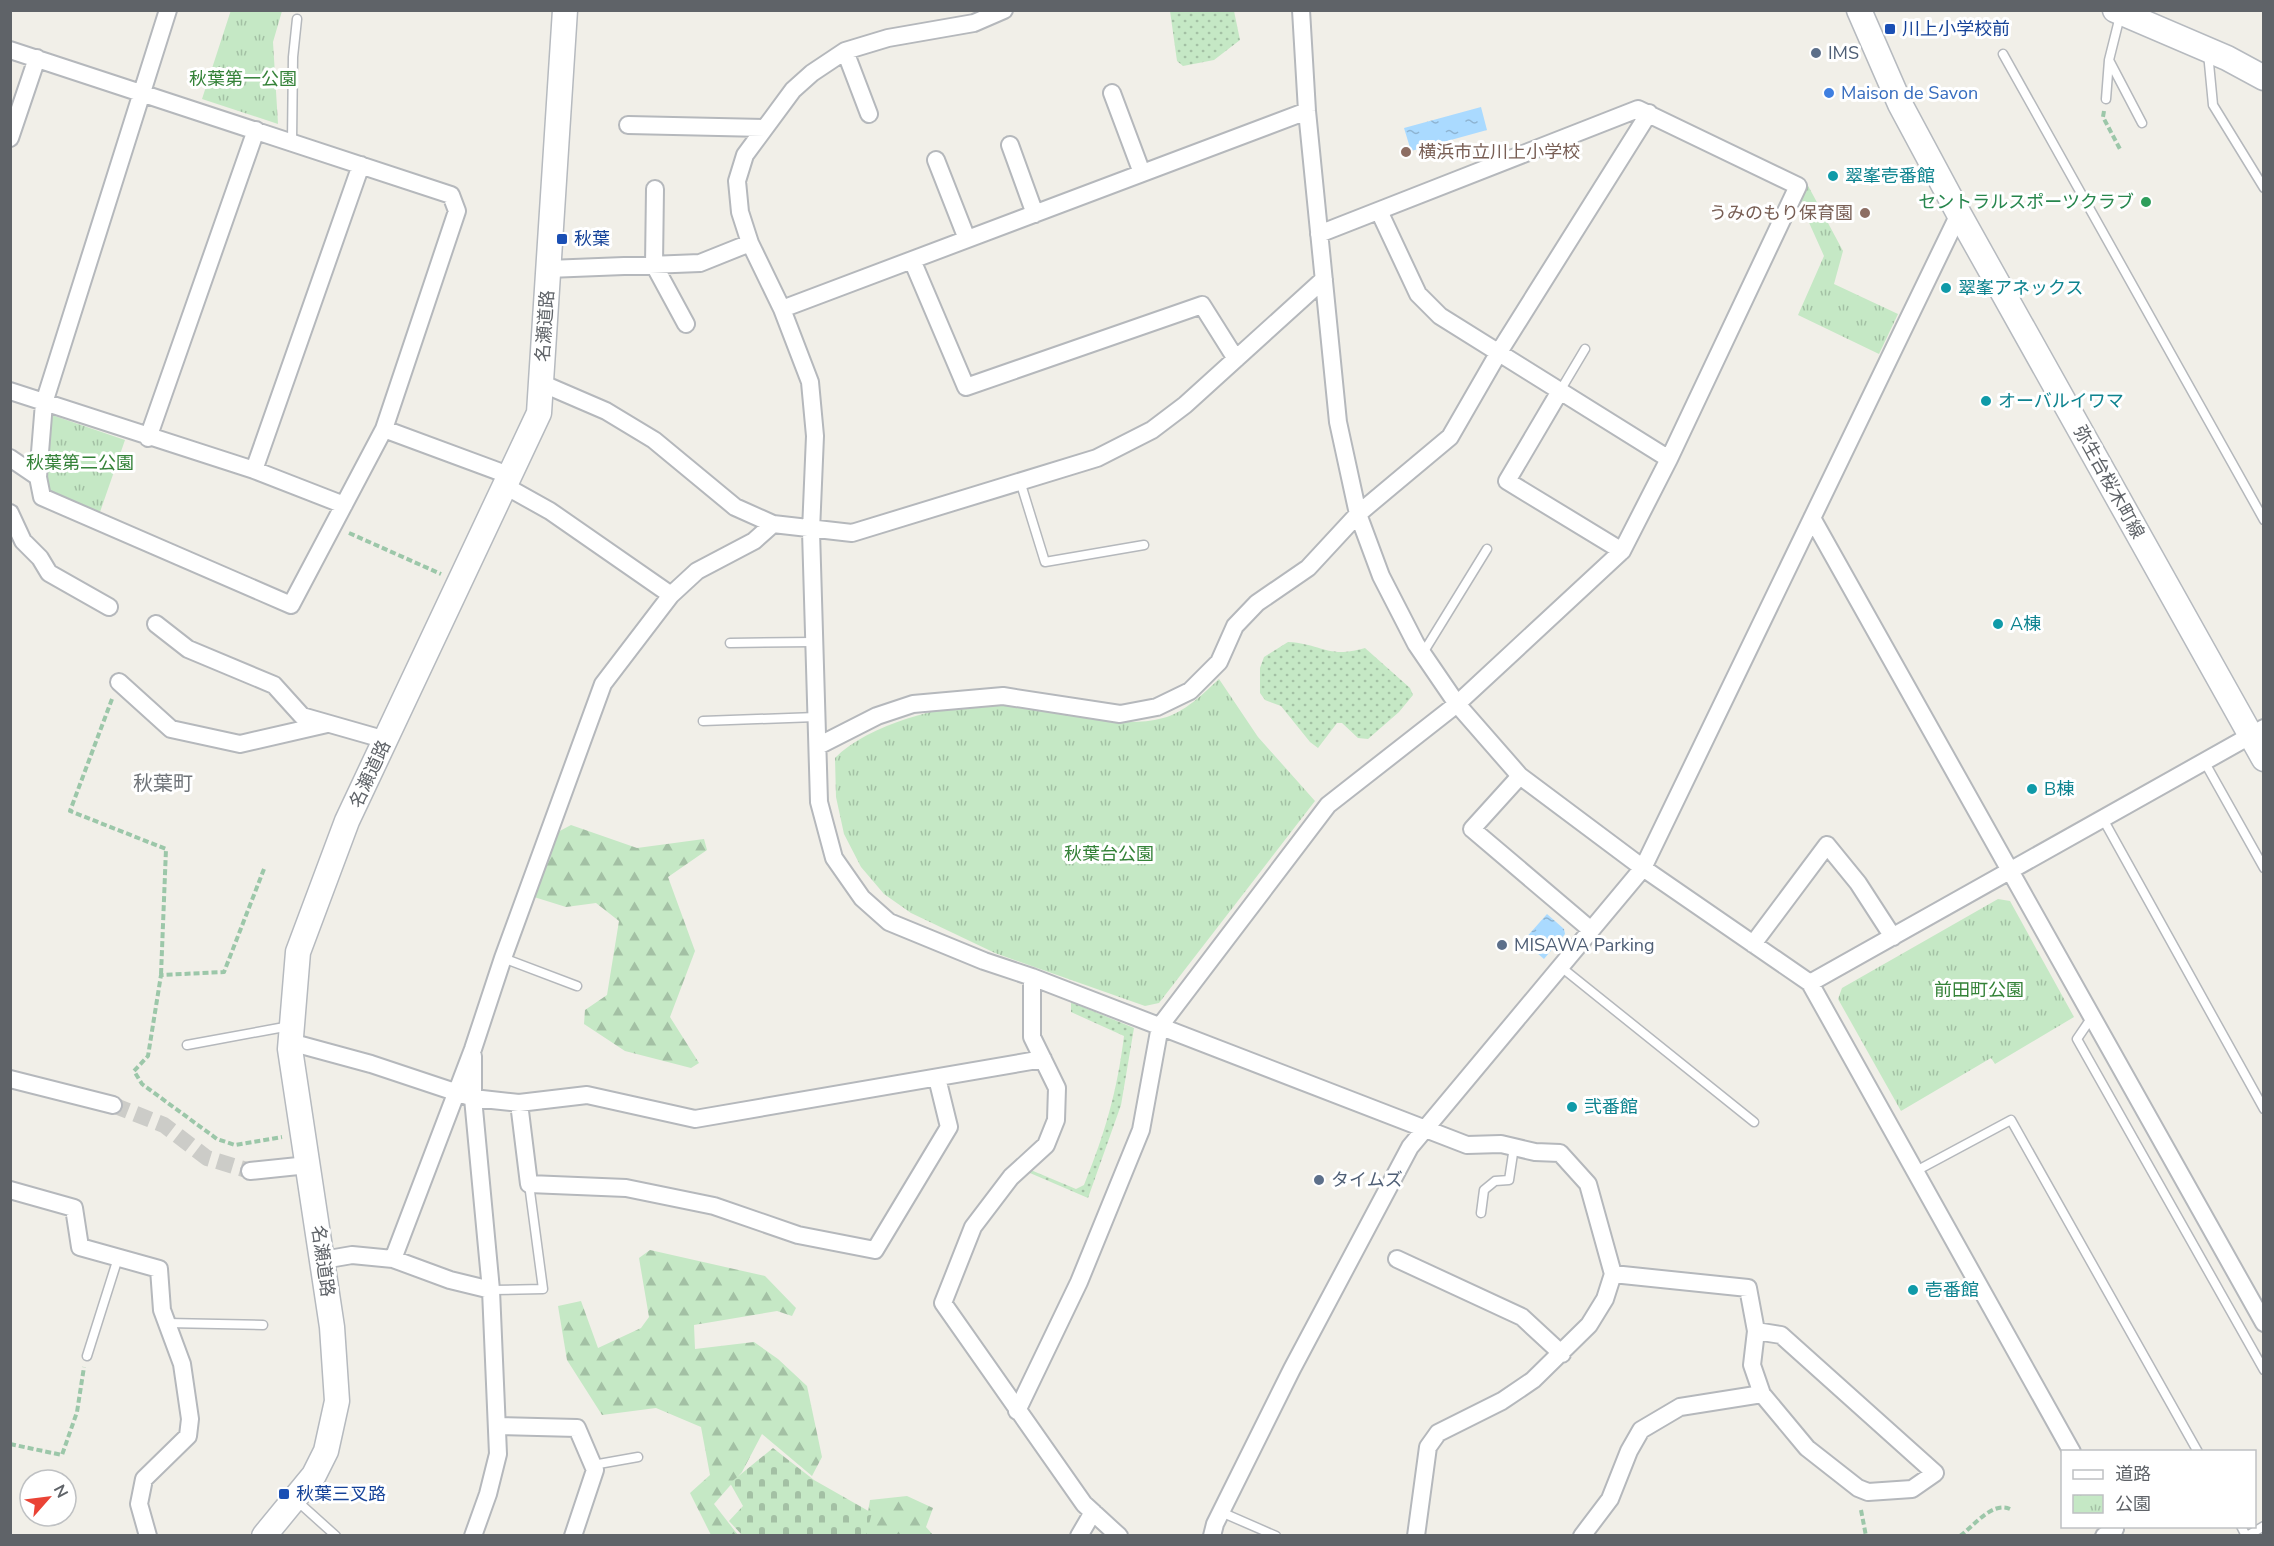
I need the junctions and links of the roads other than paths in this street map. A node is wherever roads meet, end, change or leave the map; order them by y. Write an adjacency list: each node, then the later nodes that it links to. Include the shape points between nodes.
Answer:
1 (168, 10): 15 (street)
2 (565, 10): 41 (street, 名瀬道路)
3 (1004, 10): 10 (street, via 974,23 888,38)
4 (1301, 10): 18 (street)
5 (1859, 10): 35 (street, 弥生台桜木町線, via 1900,104)
6 (2118, 11): 9 (street); 13 (lane)
7 (297, 20): 26 (lane)
8 (10, 50): 12 (street)
9 (2208, 50): 14 (street); 31 (lane, via 2213,105)
10 (845, 51): 20 (street); 23 (street, via 793,90)
11 (2003, 54): 64 (lane)
12 (37, 58): 15 (street); 25 (street)
13 (2109, 60): 17 (lane); 21 (lane)
14 (2264, 78)
15 (143, 93): 24 (street); 51 (street)
16 (1112, 93): 30 (street)
17 (2106, 99)
18 (1307, 111): 30 (street); 36 (street)
19 (1649, 113): 33 (street, via 1638,109); 46 (street); 55 (street, via 1798,186)
20 (869, 114)
21 (2142, 123)
22 (628, 125): 23 (street)
23 (764, 128): 38 (street, via 745,155 737,181 740,212)
24 (256, 130): 26 (street); 53 (street)
25 (10, 138)
26 (292, 142): 29 (street)
27 (1010, 145): 34 (street)
28 (936, 160): 37 (street)
29 (361, 165): 52 (street, via 451,195 457,211); 56 (street)
30 (1142, 173): 34 (street)
31 (2264, 188)
32 (655, 189): 40 (street)
33 (1379, 211): 36 (street); 46 (street, via 1418,294 1440,316)
34 (1035, 214): 37 (street)
35 (1959, 214): 63 (street); 81 (street, 弥生台桜木町線)
36 (1319, 234): 42 (street)
37 (967, 239): 39 (street)
38 (750, 243): 40 (street, via 700,263); 43 (street)
39 (912, 260): 43 (street); 47 (street, via 966,387 1202,305)
40 (654, 265): 41 (street); 44 (street)
41 (548, 269): 48 (street, 名瀬道路)
42 (1324, 279): 47 (street); 62 (street, via 1338,422)
43 (782, 309): 66 (street, via 810,382 815,436)
44 (686, 324)
45 (1585, 349): 50 (lane)
46 (1499, 352): 50 (street); 62 (street, via 1450,436)
47 (1236, 359): 59 (street, via 1152,430 1096,458)
48 (541, 383): 58 (street, 名瀬道路, via 539,413); 65 (street, via 606,411 654,440 735,507)
49 (10, 391): 51 (street)
50 (1560, 391): 55 (street); 69 (street, via 1507,481)
51 (44, 403): 53 (street); 57 (street)
52 (384, 429): 58 (street); 60 (street)
53 (148, 438): 56 (street)
54 (10, 458): 57 (street)
55 (1669, 459): 69 (street)
56 (254, 470): 60 (street)
57 (38, 477): 60 (street, via 42,497 291,605)
58 (509, 481): 70 (street); 82 (street, 名瀬道路)
59 (1020, 481): 66 (street, via 852,533); 67 (lane, via 1045,562)
60 (344, 505)
61 (10, 513): 71 (street, via 23,542 50,573)
62 (1358, 514): 75 (street, via 1381,576); 83 (street, via 1308,568 1257,603 1235,626 1219,662 1190,691 1156,707 1120,714 1003,696 954,699 877,716)
63 (1812, 518): 88 (street); 90 (street)
64 (2264, 520)
65 (773, 525): 66 (street); 70 (street, via 754,541 697,571)
66 (811, 531): 73 (street)
67 (1144, 544)
68 (1487, 549): 75 (lane)
69 (1622, 551): 77 (street)
70 (671, 595): 94 (street, via 603,684)
71 (109, 607)
72 (156, 624): 80 (street, via 188,649 274,685 302,716)
73 (814, 642): 74 (lane); 78 (street)
74 (730, 643)
75 (1423, 653): 77 (street)
76 (119, 682): 80 (street, via 171,729 240,744)
77 (1457, 704): 86 (street); 100 (street, via 1328,805)
78 (816, 717): 79 (lane); 83 (street)
79 (703, 721)
80 (332, 723): 82 (street)
81 (2257, 731): 84 (street, 弥生台桜木町線); 85 (street)
82 (386, 740): 101 (street, 名瀬道路, via 347,821 298,952)
83 (818, 746): 96 (street, via 819,802 834,858 862,898 889,922)
84 (2264, 759)
85 (2204, 761): 87 (street); 89 (lane)
86 (1520, 776): 88 (street); 91 (street, via 1472,829)
87 (2103, 819): 90 (street); 111 (lane)
88 (1643, 868): 91 (street); 93 (street)
89 (2264, 868)
90 (2011, 871): 92 (street); 99 (street)
91 (1592, 930): 95 (street)
92 (1893, 937): 93 (street, via 1858,883 1827,845); 97 (street)
93 (1753, 944): 97 (street)
94 (503, 958): 98 (lane); 103 (street)
95 (1561, 967): 112 (lane); 113 (street)
96 (1032, 977): 100 (street); 104 (street, via 1032,1037)
97 (1810, 983): 117 (street)
98 (577, 986)
99 (2092, 1017): 128 (street); 133 (lane, via 2077,1039)
100 (1160, 1026): 113 (street); 135 (street, via 1141,1130 1079,1282)
101 (291, 1034): 102 (lane); 107 (street); 115 (street, 名瀬道路)
102 (187, 1045)
103 (473, 1049): 107 (street); 108 (street)
104 (1043, 1059): 105 (street); 135 (street, via 1057,1088 1056,1120 1046,1145 1011,1177 973,1227 944,1303)
105 (937, 1078): 109 (street, via 695,1119 587,1095); 118 (street, via 949,1127 875,1250 798,1235 714,1206 626,1188)
106 (10, 1079): 110 (street)
107 (456, 1092): 108 (street); 122 (street)
108 (473, 1098): 109 (street); 126 (street)
109 (519, 1103): 118 (street)
110 (113, 1105)
111 (2264, 1109)
112 (1754, 1122)
113 (1424, 1129): 114 (street, via 1467,1145); 143 (street, via 1410,1147 1292,1369)
114 (1514, 1147): 120 (lane, via 1509,1180 1495,1181 1484,1190); 125 (street, via 1560,1153 1588,1184)
115 (308, 1165): 116 (street); 124 (street, 名瀬道路)
116 (250, 1171)
117 (1916, 1171): 137 (street); 138 (lane, via 2011,1120)
118 (529, 1184): 126 (lane, via 543,1289)
119 (10, 1190): 121 (street, via 74,1208 80,1247)
120 (1481, 1213)
121 (118, 1258): 127 (street, via 159,1269 162,1310); 132 (lane)
122 (393, 1259): 124 (street, via 352,1255); 126 (street)
123 (1397, 1259): 131 (street, via 1522,1317)
124 (323, 1260): 141 (street, 名瀬道路, via 338,1401 326,1451 314,1475)
125 (1613, 1274): 130 (street, via 1748,1288); 131 (street, via 1605,1299 1589,1325)
126 (491, 1290): 136 (street)
127 (167, 1323): 129 (lane); 145 (street, via 182,1364 190,1419 188,1437 144,1479 139,1504)
128 (2264, 1323)
129 (263, 1325)
130 (1756, 1331): 134 (street, via 1752,1365); 134 (street, via 1781,1335 1935,1473 1912,1489 1868,1492 1858,1488 1807,1448)
131 (1562, 1354): 154 (street, via 1502,1401 1438,1433 1428,1447)
132 (87, 1356)
133 (2264, 1370)
134 (1762, 1394): 155 (street, via 1680,1407 1641,1430 1610,1499)
135 (1017, 1411): 142 (street)
136 (497, 1426): 140 (street, via 578,1428); 148 (street, via 498,1454)
137 (2071, 1450)
138 (2197, 1450)
139 (638, 1457): 140 (lane)
140 (593, 1465): 149 (street, via 595,1470)
141 (294, 1499): 146 (street, 名瀬道路); 147 (lane)
142 (1093, 1512): 150 (street); 151 (street)
143 (1221, 1512): 152 (street); 153 (lane)
144 (2264, 1526): 156 (lane)
145 (148, 1536)
146 (264, 1536)
147 (336, 1536)
148 (473, 1536)
149 (573, 1536)
150 (1079, 1536)
151 (1119, 1536)
152 (1212, 1536)
153 (1276, 1536)
154 (1416, 1536)
155 (1582, 1536)
156 (2247, 1536)

